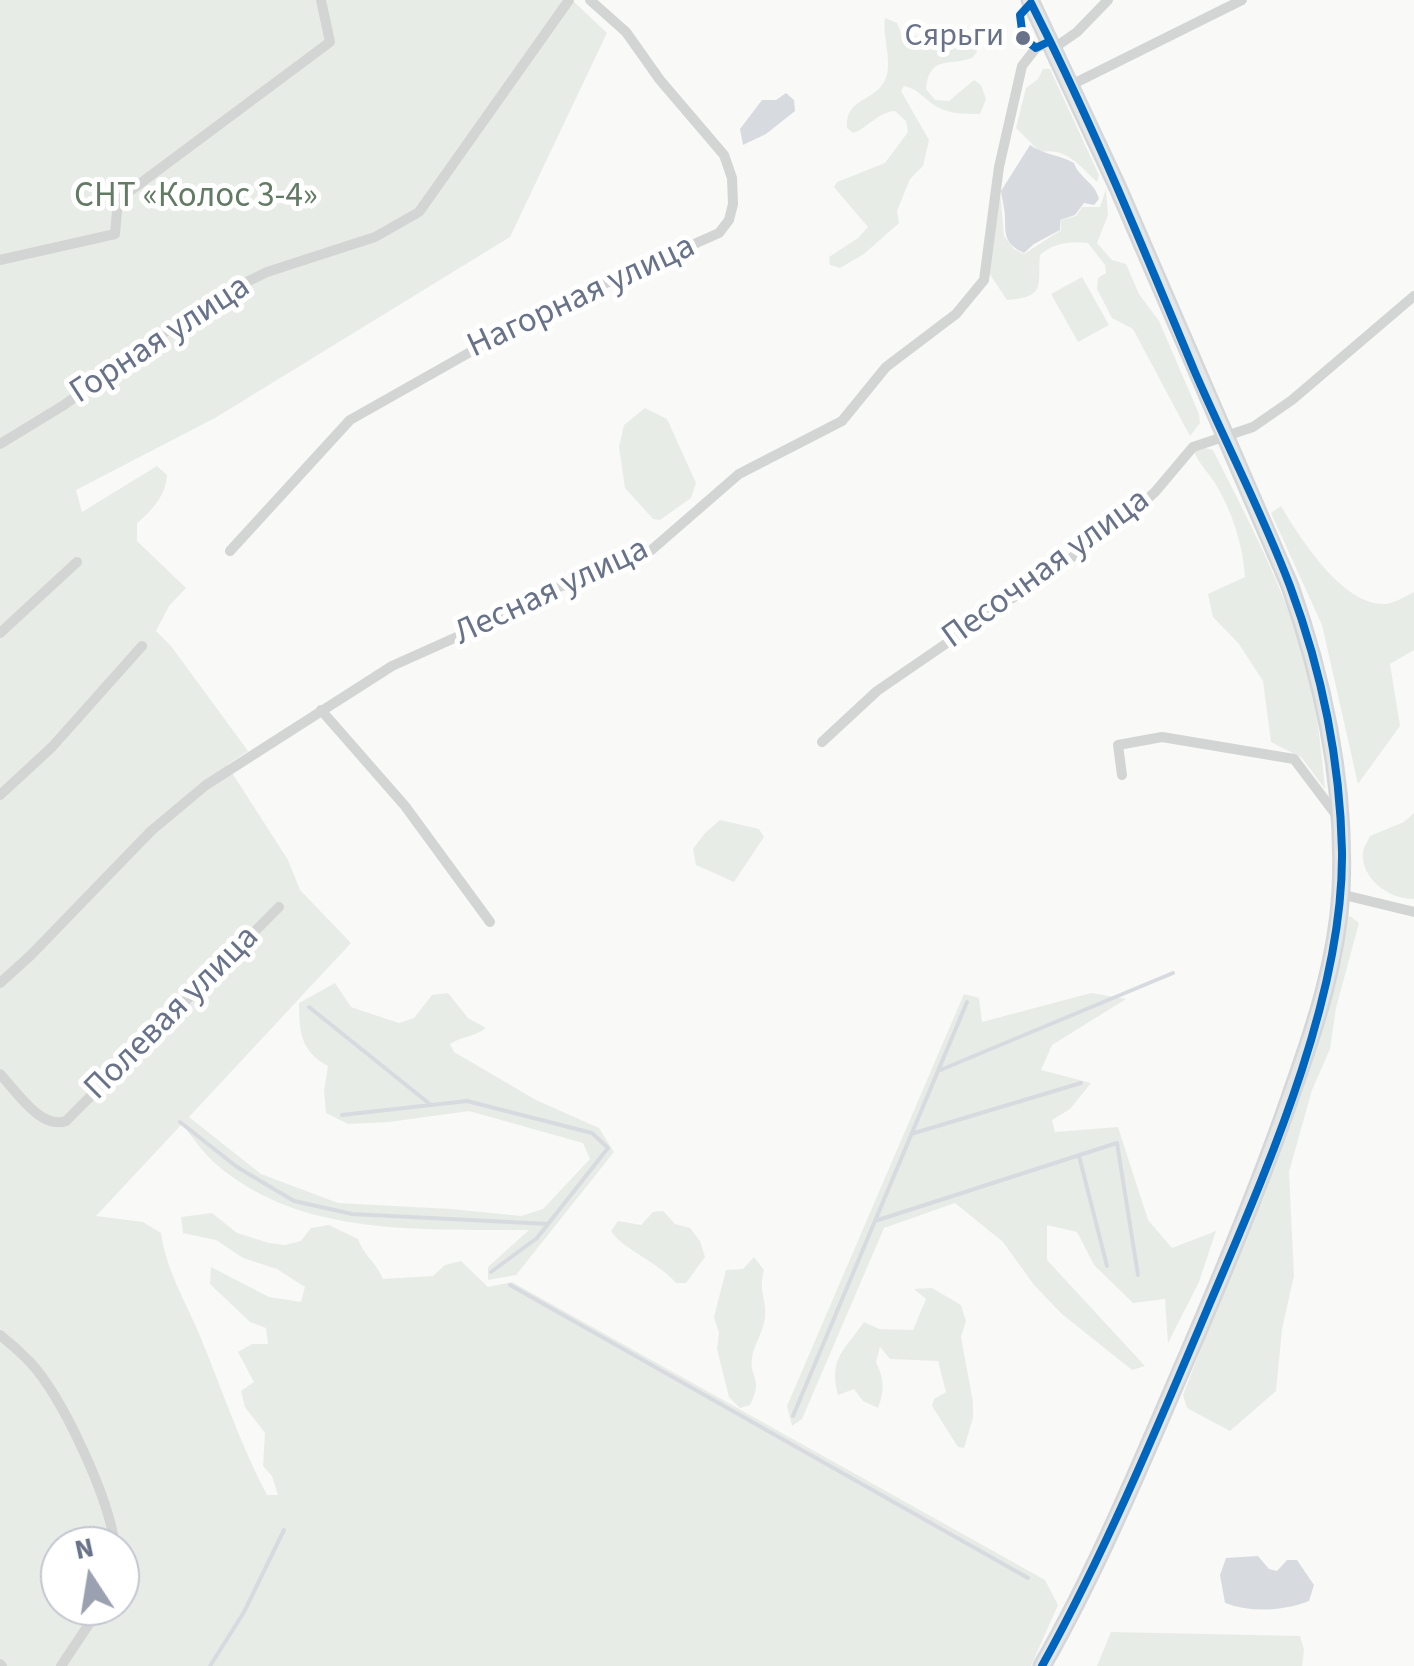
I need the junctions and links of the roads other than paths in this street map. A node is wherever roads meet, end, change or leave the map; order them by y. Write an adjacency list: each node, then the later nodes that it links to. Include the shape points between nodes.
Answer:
1 (321, 0): 9 (street, via 330,42 118,200 115,234)
2 (569, 0): 12 (street, Горная улица, via 418,212 375,237 267,272 208,301)
3 (590, 0): 13 (street, Нагорная улица, via 626,32 724,156 732,178 729,220 719,233 540,312 350,420)
4 (1030, 0): 7 (street)
5 (1108, 0): 7 (street, Лесная улица, via 1077,32)
6 (1242, 0): 8 (street)
7 (1052, 45): 8 (street); 17 (street, Лесная улица, via 1036,48 1022,66 998,167 984,280 956,314 886,367 842,421 739,474 648,553 613,572 544,591 392,666)
8 (1071, 85): 11 (street)
9 (0, 260)
10 (1414, 296): 11 (street, Песочная улица, via 1292,400 1253,427)
11 (1224, 436): 18 (street, Песочная улица, via 1193,447 1116,527 877,691); 21 (street, via 1309,640)
12 (0, 444)
13 (230, 552)
14 (77, 562): 15 (street)
15 (0, 634)
16 (142, 646): 20 (street)
17 (324, 714): 25 (street, via 404,806); 26 (street, Лесная улица, via 179,807)
18 (822, 742)
19 (1122, 775): 21 (street, via 1118,745 1162,737 1294,759)
20 (0, 795)
21 (1340, 820): 22 (street)
22 (1340, 894): 24 (street); 32 (street, via 1325,996 1277,1137 1150,1440)
23 (279, 907): 27 (street, Полевая улица, via 66,1121 46,1121)
24 (1414, 912)
25 (490, 922)
26 (0, 983)
27 (0, 1074)
28 (0, 1334): 29 (street, via 31,1363 59,1404)
29 (112, 1526)
30 (88, 1626): 31 (street)
31 (61, 1666)
32 (1042, 1666)

